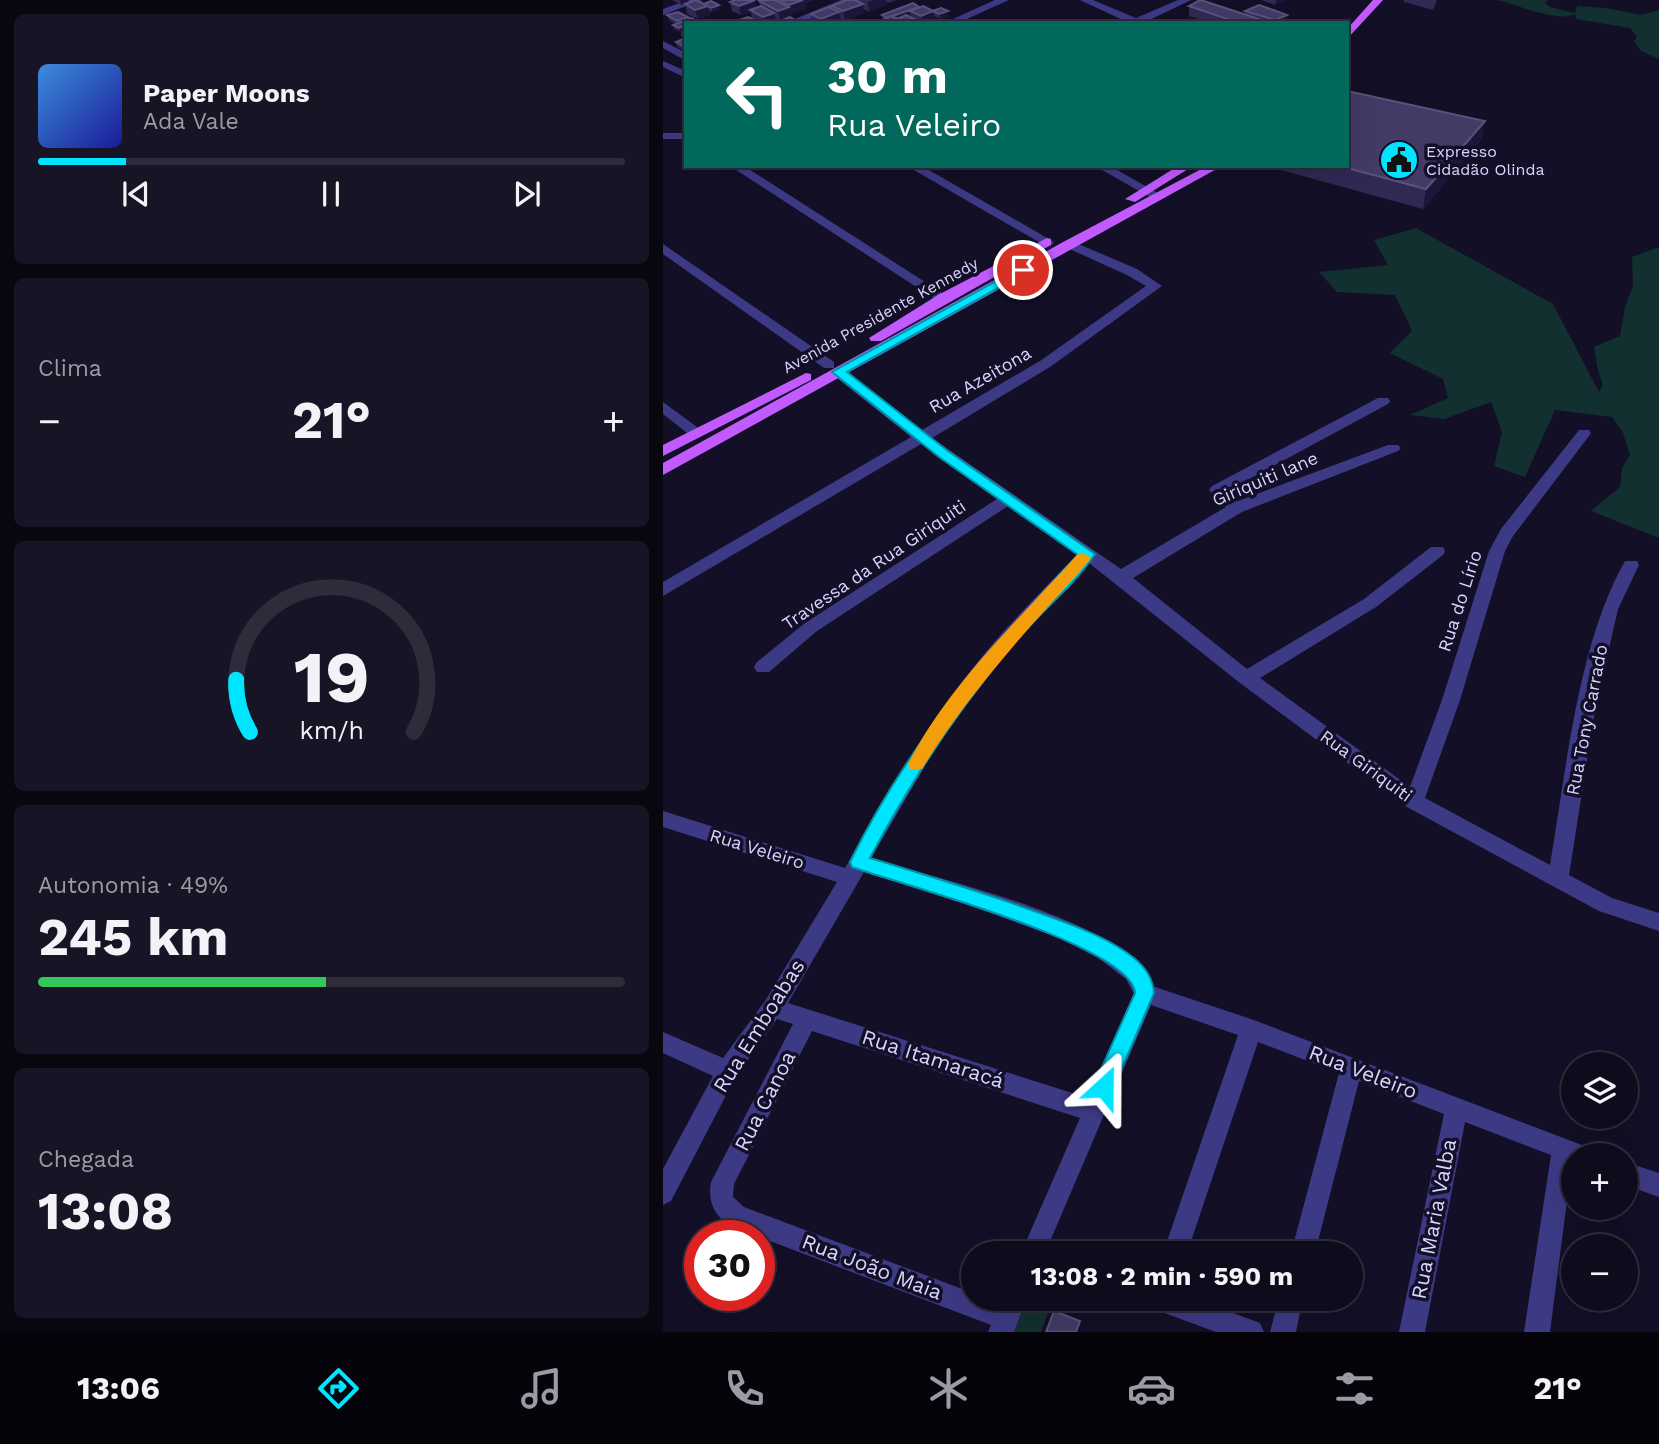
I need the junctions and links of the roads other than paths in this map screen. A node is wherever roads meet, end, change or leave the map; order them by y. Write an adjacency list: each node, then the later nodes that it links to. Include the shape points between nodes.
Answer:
1 (697, 0): 7 (street)
2 (850, 0): 9 (street)
3 (1004, 0): 8 (street)
4 (1085, 0): 12 (street)
5 (1186, 0): 13 (street)
6 (1378, 0): 14 (main road)
7 (663, 12)
8 (961, 18): 10 (street); 11 (street)
9 (795, 21)
10 (954, 21)
11 (968, 21)
12 (1135, 21)
13 (1139, 21)
14 (1349, 34)
15 (663, 44): 16 (street)
16 (684, 58)
17 (684, 59): 18 (street)
18 (664, 64): 19 (street)
19 (684, 74)
20 (684, 135): 21 (street)
21 (663, 136)
22 (739, 168): 31 (street)
23 (917, 168): 28 (street)
24 (1105, 168): 27 (street)
25 (1185, 168): 27 (main road, Avenida Presidente Kennedy)
26 (1212, 168): 27 (main road, Avenida Presidente Kennedy)
27 (1153, 194): 28 (main road, Avenida Presidente Kennedy); 29 (main road, Avenida Presidente Kennedy)
28 (1048, 242): 31 (main road, Avenida Presidente Kennedy)
29 (1069, 244): 32 (main road, Avenida Presidente Kennedy); 37 (street, Rua Azeitona, via 1154,287 1045,364)
30 (663, 248): 32 (street, Rua Giriquiti)
31 (944, 298): 32 (main road, Avenida Presidente Kennedy)
32 (834, 369): 35 (main road, Avenida Presidente Kennedy); 37 (street, Rua Giriquiti); 40 (main road, Avenida Presidente Kennedy)
33 (1383, 401): 42 (street, via 1217,490)
34 (663, 407): 35 (street)
35 (696, 433): 39 (main road, Avenida Presidente Kennedy)
36 (1584, 433): 50 (street, Rua do Lírio, via 1497,551)
37 (921, 436): 41 (street, Rua Giriquiti); 47 (street, Rua Azeitona)
38 (1393, 448): 42 (street, Giriquiti lane)
39 (663, 451)
40 (663, 470)
41 (1009, 498): 44 (street, Rua Giriquiti); 48 (street, Travessa da Rua Giriquiti, via 811,627)
42 (1236, 508): 46 (street, Giriquiti lane)
43 (1437, 551): 49 (street, via 1370,603)
44 (1093, 558): 46 (street, Rua Giriquiti); 52 (street, via 1008,638 970,685 936,732)
45 (1631, 565): 53 (street, Rua Tony Carrado, via 1610,608 1586,710)
46 (1121, 577): 49 (street, Rua Giriquiti)
47 (663, 590)
48 (763, 667)
49 (1246, 678): 50 (street, Rua Giriquiti)
50 (1414, 801): 53 (street, Rua Giriquiti)
51 (663, 819): 52 (street, Rua Veleiro)
52 (854, 870): 55 (street, Rua Veleiro, via 1011,910 1063,930 1129,965 1144,984); 56 (street, Rua Emboabas)
53 (1558, 879): 54 (street, Rua Giriquiti, via 1606,905)
54 (1659, 922)
55 (1145, 993): 58 (street, Rua Veleiro); 63 (street)
56 (773, 1008): 57 (street, Rua Itamaracá); 61 (street, Rua Emboabas)
57 (807, 1019): 63 (street, Rua Itamaracá); 66 (street, Rua Canoa)
58 (1251, 1029): 60 (street, Rua Veleiro); 71 (street)
59 (663, 1042): 61 (street)
60 (1351, 1068): 62 (street, Rua Veleiro); 72 (street)
61 (727, 1071): 68 (street, Rua Emboabas)
62 (1457, 1107): 64 (street, Rua Veleiro); 78 (street, Rua Maria Valba)
63 (1093, 1111): 70 (street)
64 (1561, 1148)
65 (1638, 1178): 67 (street)
66 (723, 1182): 75 (street, Rua João Maia, via 720,1197 736,1216)
67 (1659, 1185)
68 (663, 1193)
69 (1561, 1205): 79 (street)
70 (1038, 1241)
71 (1179, 1241)
72 (1306, 1241)
73 (1192, 1311): 76 (street)
74 (1288, 1311): 77 (street)
75 (1008, 1316)
76 (1251, 1332)
77 (1283, 1332)
78 (1412, 1332)
79 (1537, 1332)

